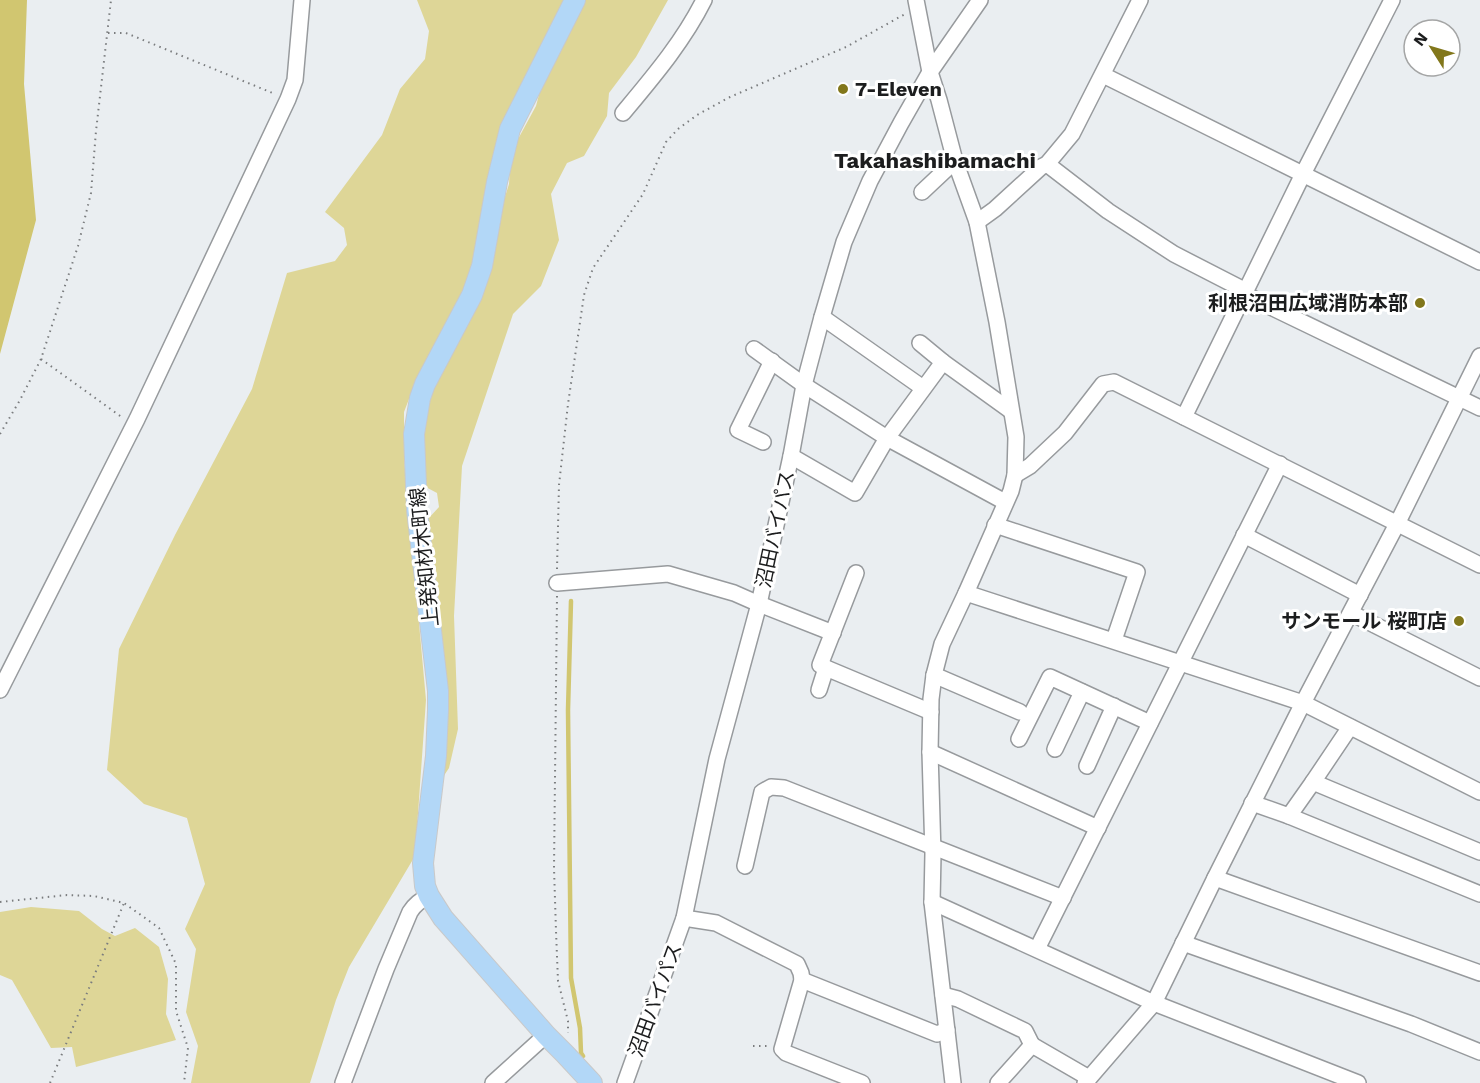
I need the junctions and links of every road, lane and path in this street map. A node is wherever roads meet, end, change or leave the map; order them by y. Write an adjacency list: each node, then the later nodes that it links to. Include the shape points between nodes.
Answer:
1 (111, 0): 9 (path)
2 (302, 0): 12 (street, via 295,80)
3 (575, 0): 81 (main road, 上発知材木町線, via 510,129 482,266 472,295 425,384 416,416 417,510 438,691 436,756 423,862)
4 (704, 0): 13 (street, via 662,67)
5 (980, 0): 10 (street, 沼田バイパス)
6 (1140, 0): 11 (street)
7 (1392, 0): 16 (street)
8 (916, 4): 10 (street); 47 (path, via 846,47 697,115 666,142 643,194 593,268 584,295 559,485)
9 (108, 33): 12 (path, via 126,33); 25 (path, via 91,193)
10 (930, 72): 14 (street); 21 (street, 沼田バイパス, via 861,202 844,242)
11 (1103, 75): 15 (street, via 1072,134); 16 (street)
12 (288, 99): 34 (street)
13 (623, 113)
14 (955, 161): 17 (street); 18 (street)
15 (1047, 164): 18 (street); 20 (street, via 1108,211 1174,254)
16 (1303, 174): 19 (street); 20 (street)
17 (922, 192)
18 (977, 222): 32 (street)
19 (1480, 262)
20 (1245, 293): 30 (street); 33 (street)
21 (822, 317): 28 (street, 沼田バイパス); 29 (street)
22 (920, 343): 27 (street)
23 (754, 349): 26 (street)
24 (1480, 356): 30 (street)
25 (41, 359): 34 (path, via 126,420); 35 (path)
26 (772, 362): 28 (street); 37 (street, via 738,430)
27 (943, 362): 29 (street); 32 (street)
28 (804, 385): 36 (street); 38 (street, 沼田バイパス)
29 (923, 388): 36 (street)
30 (1459, 398): 31 (street); 43 (street)
31 (1480, 408)
32 (1011, 411): 40 (street, via 1016,437)
33 (1184, 417): 39 (street); 40 (street, via 1114,382 1103,384 1065,433)
34 (137, 419): 58 (street)
35 (0, 434)
36 (887, 438): 38 (street, via 855,493); 41 (street)
37 (763, 442)
38 (791, 456): 50 (street, 沼田バイパス)
39 (1280, 464): 43 (street); 44 (street)
40 (1015, 475): 41 (street)
41 (1005, 502): 42 (street)
42 (995, 525): 48 (street); 53 (street, via 1137,572)
43 (1397, 525): 45 (street); 49 (street)
44 (1244, 535): 49 (street); 54 (street)
45 (1480, 565)
46 (856, 573): 52 (street)
47 (557, 582): 50 (street, via 668,574); 97 (path, via 554,879 558,981 568,1021)
48 (966, 593): 53 (street); 56 (street, via 942,644)
49 (1360, 595): 51 (street)
50 (759, 604): 52 (street); 86 (street, 沼田バイパス, via 717,759)
51 (1350, 613): 57 (street); 61 (street)
52 (833, 633): 55 (street, via 820,665)
53 (1114, 640): 54 (street)
54 (1180, 662): 61 (street); 65 (street)
55 (826, 668): 59 (street); 63 (street)
56 (934, 675): 63 (street); 64 (street)
57 (1480, 678)
58 (0, 690)
59 (819, 690)
60 (1082, 692): 62 (street); 67 (street, via 1050,677); 68 (street)
61 (1303, 703): 66 (street); 73 (street)
62 (1114, 706): 65 (street); 70 (street)
63 (931, 712): 69 (street)
64 (1020, 712)
65 (1150, 723): 75 (street)
66 (1350, 727): 71 (street); 72 (street)
67 (1019, 739)
68 (1055, 749)
69 (930, 752): 75 (street); 76 (street)
70 (1087, 766)
71 (1313, 782): 74 (street); 77 (street)
72 (1480, 792)
73 (1252, 803): 74 (street); 79 (street)
74 (1289, 816): 80 (street)
75 (1098, 828): 82 (street)
76 (933, 850): 78 (street, via 781,794 771,786 762,792); 82 (street); 83 (street)
77 (1480, 852)
78 (746, 866)
79 (1215, 878): 87 (street); 89 (street)
80 (1480, 894)
81 (429, 896): 94 (main road, 上発知材木町線, via 443,918); 101 (street, via 410,912)
82 (1063, 898): 88 (street)
83 (932, 902): 88 (street); 91 (street)
84 (0, 903): 85 (path, via 81,894)
85 (123, 903): 99 (path); 100 (path, via 159,928 176,963 176,1011 188,1048)
86 (684, 918): 90 (street, via 716,923 794,962); 104 (street, 沼田バイパス)
87 (1183, 943): 92 (street); 96 (street)
88 (1038, 949): 92 (street)
89 (1480, 973)
90 (802, 980): 93 (street, via 937,1034); 105 (street, via 784,1051)
91 (943, 994): 93 (street); 95 (street, via 1025,1031)
92 (1154, 1003): 98 (street); 108 (street)
93 (947, 1030): 106 (street)
94 (546, 1035): 97 (main road, 上発知材木町線); 102 (street)
95 (1032, 1045): 98 (street); 107 (street)
96 (1480, 1052)
97 (565, 1053): 103 (main road, 上発知材木町線)
98 (1087, 1081)
99 (50, 1083)
100 (184, 1083)
101 (343, 1083)
102 (493, 1083)
103 (592, 1083)
104 (625, 1083)
105 (862, 1083)
106 (953, 1083)
107 (998, 1083)
108 (1358, 1083)

